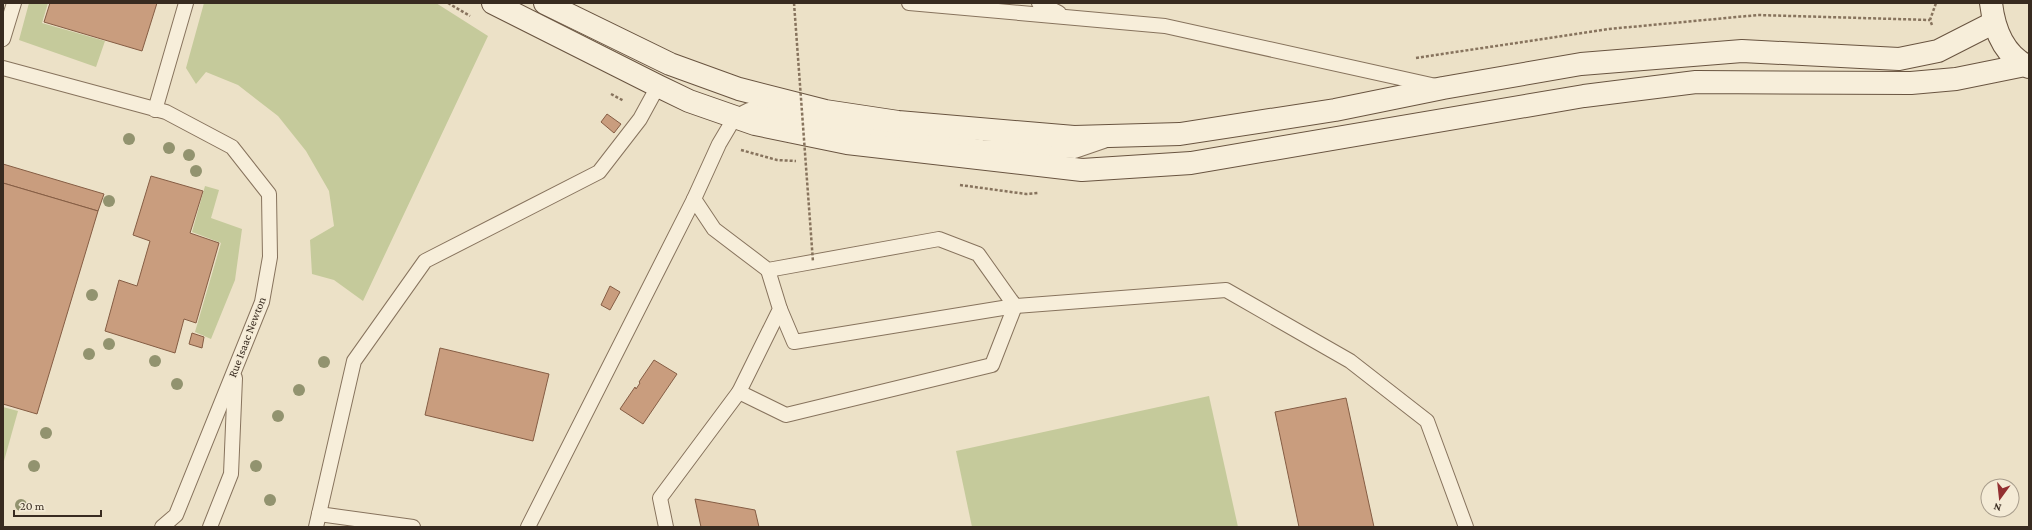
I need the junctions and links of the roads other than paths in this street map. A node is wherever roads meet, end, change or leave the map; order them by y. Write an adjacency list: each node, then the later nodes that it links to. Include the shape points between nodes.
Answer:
1 (14, 3): 9 (lane)
2 (186, 3): 14 (lane)
3 (493, 3): 12 (main road)
4 (545, 3): 16 (main road, via 670,64 739,89 825,111 898,122 1058,136)
5 (910, 3): 8 (lane)
6 (1039, 3): 8 (lane)
7 (1992, 13): 10 (main road, via 2000,39 2011,54); 13 (main road, via 1938,51 1899,60 1742,51 1581,64)
8 (1066, 16): 13 (lane, via 1165,26)
9 (3, 39)
10 (2027, 66): 15 (main road, via 1956,79 1911,83 1696,82 1584,96 1191,163 1082,170 847,144 755,124)
11 (3, 68): 14 (lane, Rue Isaac Newton)
12 (658, 86): 15 (main road, via 689,101); 23 (lane, via 640,119 599,172 426,261 354,361)
13 (1443, 88): 16 (main road, via 1335,110 1180,134)
14 (155, 110): 21 (lane, Rue Isaac Newton, via 166,112 232,146 269,194 270,257 262,302)
15 (735, 117): 16 (lane, via 749,110 765,109 886,135 990,147 1075,151); 17 (lane, via 719,144)
16 (1120, 136)
17 (694, 199): 18 (lane, via 714,229); 27 (lane)
18 (768, 270): 19 (lane, via 939,239 978,254); 20 (lane)
19 (1015, 306): 20 (lane, via 794,342); 22 (lane, via 992,365 786,414); 29 (lane, via 1226,290 1350,361 1427,421)
20 (780, 308): 22 (lane)
21 (236, 367): 24 (lane, Rue Isaac Newton, via 176,515); 25 (lane, via 231,474)
22 (739, 392): 28 (lane, via 660,498)
23 (318, 520): 26 (lane)
24 (162, 527)
25 (210, 527)
26 (413, 527)
27 (528, 527)
28 (666, 527)
29 (1466, 527)

